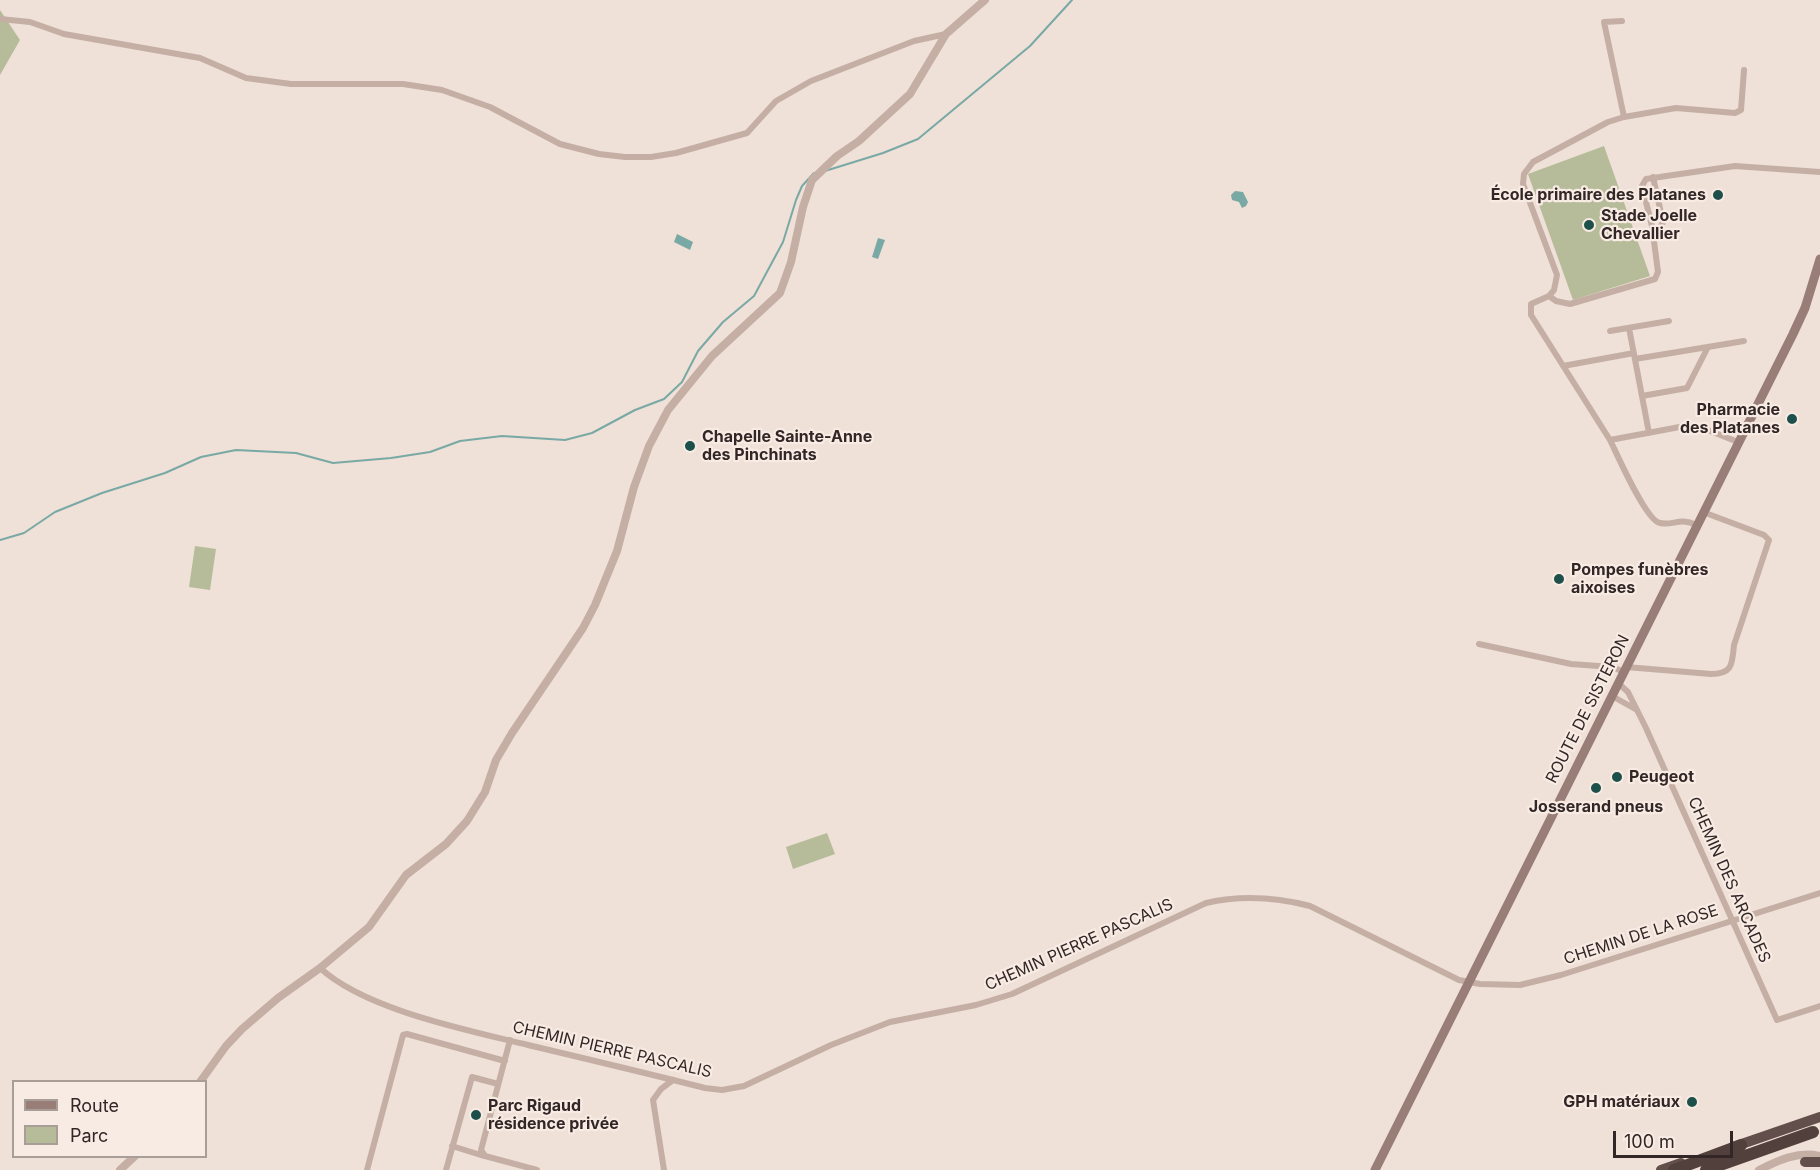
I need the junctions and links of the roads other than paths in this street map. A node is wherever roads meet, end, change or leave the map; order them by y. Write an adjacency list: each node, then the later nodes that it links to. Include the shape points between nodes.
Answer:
1 (985, 0): 4 (street)
2 (0, 20): 4 (street, via 30,22 63,34 200,58 255,80 291,84 403,84 442,90 484,104 560,144 625,157 676,153 747,133 776,101 811,81 914,41)
3 (1622, 21): 6 (street, via 1604,22)
4 (946, 34): 32 (street, via 910,94 812,180 780,293 712,356 668,410 649,446 617,551 595,605 496,760 486,792 467,821 446,844 406,876 369,927)
5 (1744, 70): 6 (street, via 1741,110 1735,113 1676,108)
6 (1624, 117): 11 (street, via 1533,162 1524,174 1523,184 1557,275)
7 (1820, 172): 8 (street, via 1735,166)
8 (1653, 177): 9 (street, via 1663,222); 9 (street, via 1642,184)
9 (1653, 242): 11 (street, via 1659,272 1655,279 1570,304)
10 (1820, 259): 22 (main road, ROUTE DE SISTERON, via 1805,308)
11 (1549, 296): 18 (street, via 1531,304 1531,315)
12 (1669, 321): 13 (street)
13 (1629, 328): 14 (street); 17 (street)
14 (1610, 331)
15 (1744, 341): 16 (street)
16 (1708, 347): 17 (street); 19 (street, via 1687,388)
17 (1635, 356): 18 (street); 19 (street)
18 (1563, 366): 21 (street)
19 (1642, 396): 20 (street)
20 (1649, 433): 21 (street); 22 (street, via 1701,427)
21 (1610, 440): 24 (street, via 1654,520 1662,524 1680,520)
22 (1738, 442): 23 (main road, ROUTE DE SISTERON)
23 (1702, 512): 24 (main road, ROUTE DE SISTERON); 26 (street, via 1769,540 1734,645 1732,663 1723,674)
24 (1696, 525): 26 (main road, ROUTE DE SISTERON)
25 (1479, 644): 26 (street, via 1571,664)
26 (1625, 669): 27 (main road, ROUTE DE SISTERON)
27 (1618, 682): 28 (main road, ROUTE DE SISTERON); 29 (street, CHEMIN DES ARCADES)
28 (1612, 696): 29 (street); 33 (main road, ROUTE DE SISTERON)
29 (1637, 710): 31 (street, CHEMIN DES ARCADES)
30 (1820, 893): 31 (street, CHEMIN DE LA ROSE)
31 (1732, 921): 33 (street, CHEMIN DE LA ROSE, via 1520,985); 34 (street, CHEMIN DES ARCADES, via 1777,1020)
32 (320, 968): 35 (street, CHEMIN PIERRE PASCALIS, via 335,982 369,999); 37 (street, via 242,1029)
33 (1468, 982): 38 (street, CHEMIN PIERRE PASCALIS, via 1310,906 1288,900 1231,897 1196,908 1012,994 882,1024 744,1086 705,1088); 54 (main road, ROUTE DE SISTERON)
34 (1820, 1006)
35 (510, 1040): 36 (street); 38 (street, CHEMIN PIERRE PASCALIS)
36 (505, 1061): 39 (street); 50 (street, via 403,1035)
37 (201, 1080)
38 (673, 1080): 53 (street, via 653,1100)
39 (498, 1084): 43 (street, via 472,1077); 44 (street, via 481,1150)
40 (1820, 1118): 42 (highway)
41 (1816, 1131): 57 (highway)
42 (1741, 1145): 55 (highway); 56 (highway)
43 (452, 1146): 44 (street); 51 (street)
44 (485, 1156): 52 (street)
45 (1820, 1156): 58 (street, via 1791,1156)
46 (133, 1158): 49 (street)
47 (1805, 1162): 48 (highway); 59 (street, via 1792,1161)
48 (1820, 1165)
49 (120, 1170)
50 (366, 1170)
51 (446, 1170)
52 (537, 1170)
53 (664, 1170)
54 (1375, 1170)
55 (1661, 1170)
56 (1674, 1170)
57 (1706, 1170)
58 (1759, 1170)
59 (1767, 1170)

